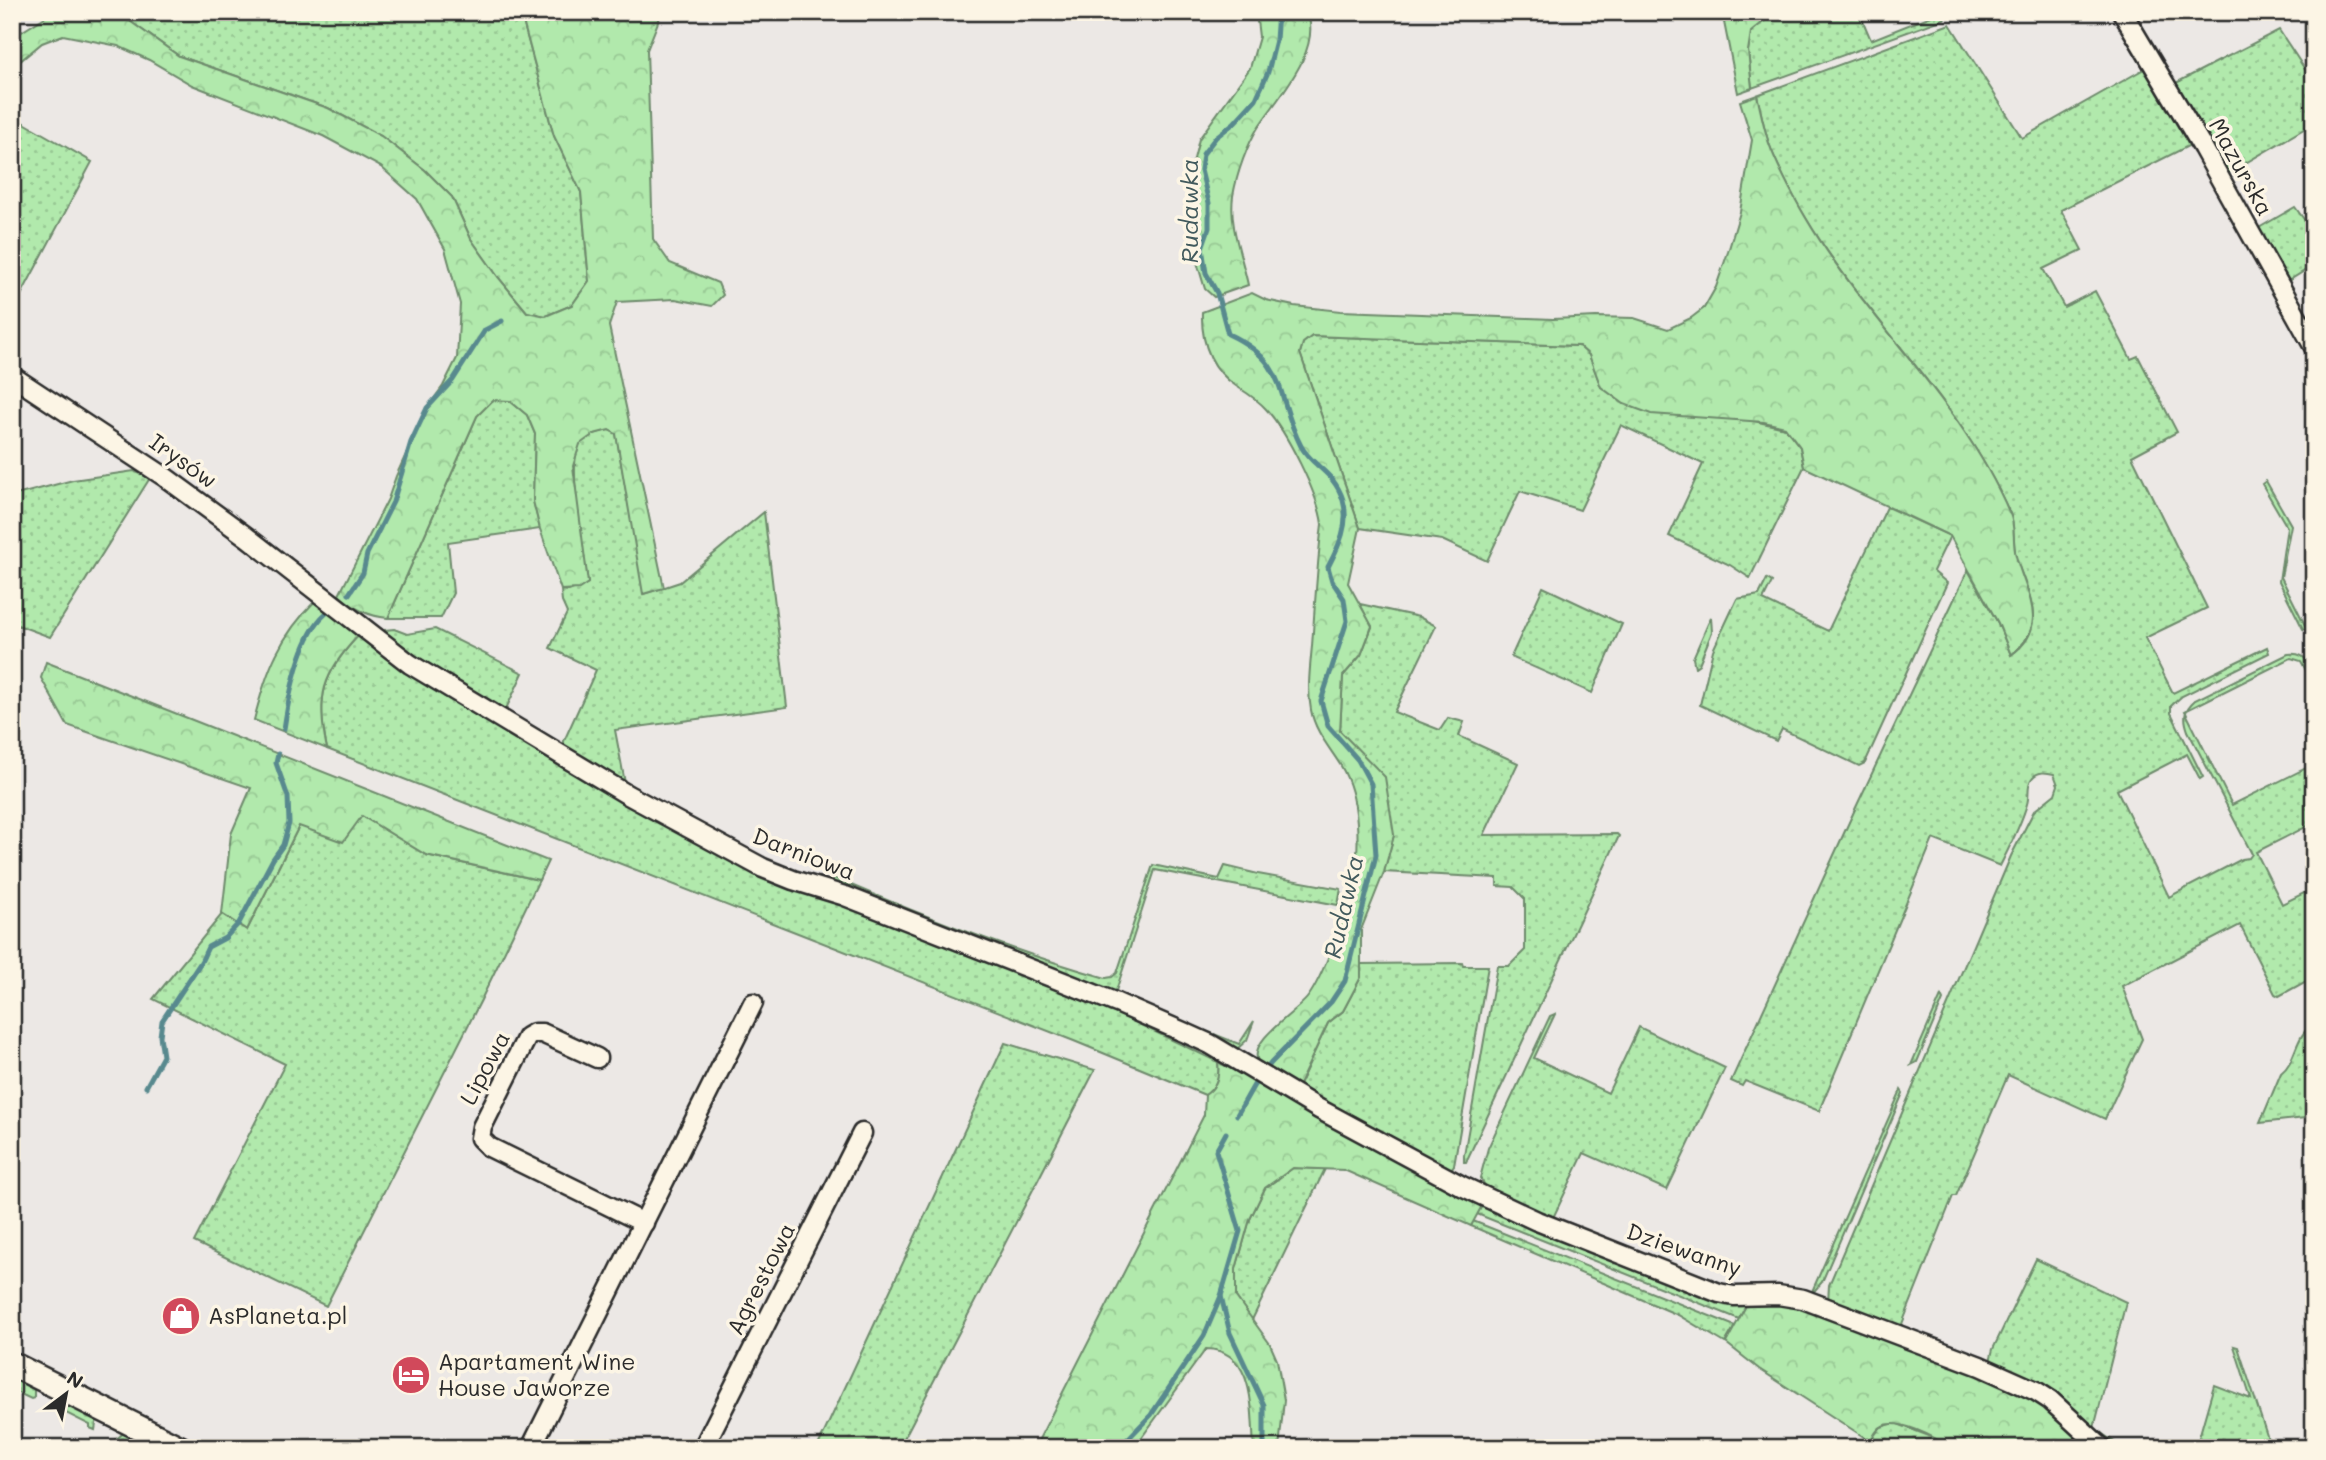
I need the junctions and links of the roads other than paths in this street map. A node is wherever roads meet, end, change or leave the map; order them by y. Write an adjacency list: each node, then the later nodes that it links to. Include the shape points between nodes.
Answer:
1 (2122, 12): 2 (street, Mazurska)
2 (2314, 347)
3 (12, 376): 4 (street, Irysów, via 165,477)
4 (365, 627): 7 (street, Darniowa, via 410,664 628,795 763,868 1117,1003 1210,1044)
5 (753, 1003): 9 (street)
6 (597, 1058): 9 (street, Lipowa, via 542,1033 527,1037 480,1138 489,1147)
7 (1255, 1071): 14 (street, Dziewanny, via 1462,1186 1537,1222 1719,1293 1777,1295 1817,1303 1980,1366 2050,1400)
8 (862, 1133): 13 (street, Agrestowa)
9 (644, 1223): 12 (street)
10 (12, 1364): 11 (main road)
11 (180, 1448)
12 (531, 1448)
13 (703, 1448)
14 (2102, 1448)

